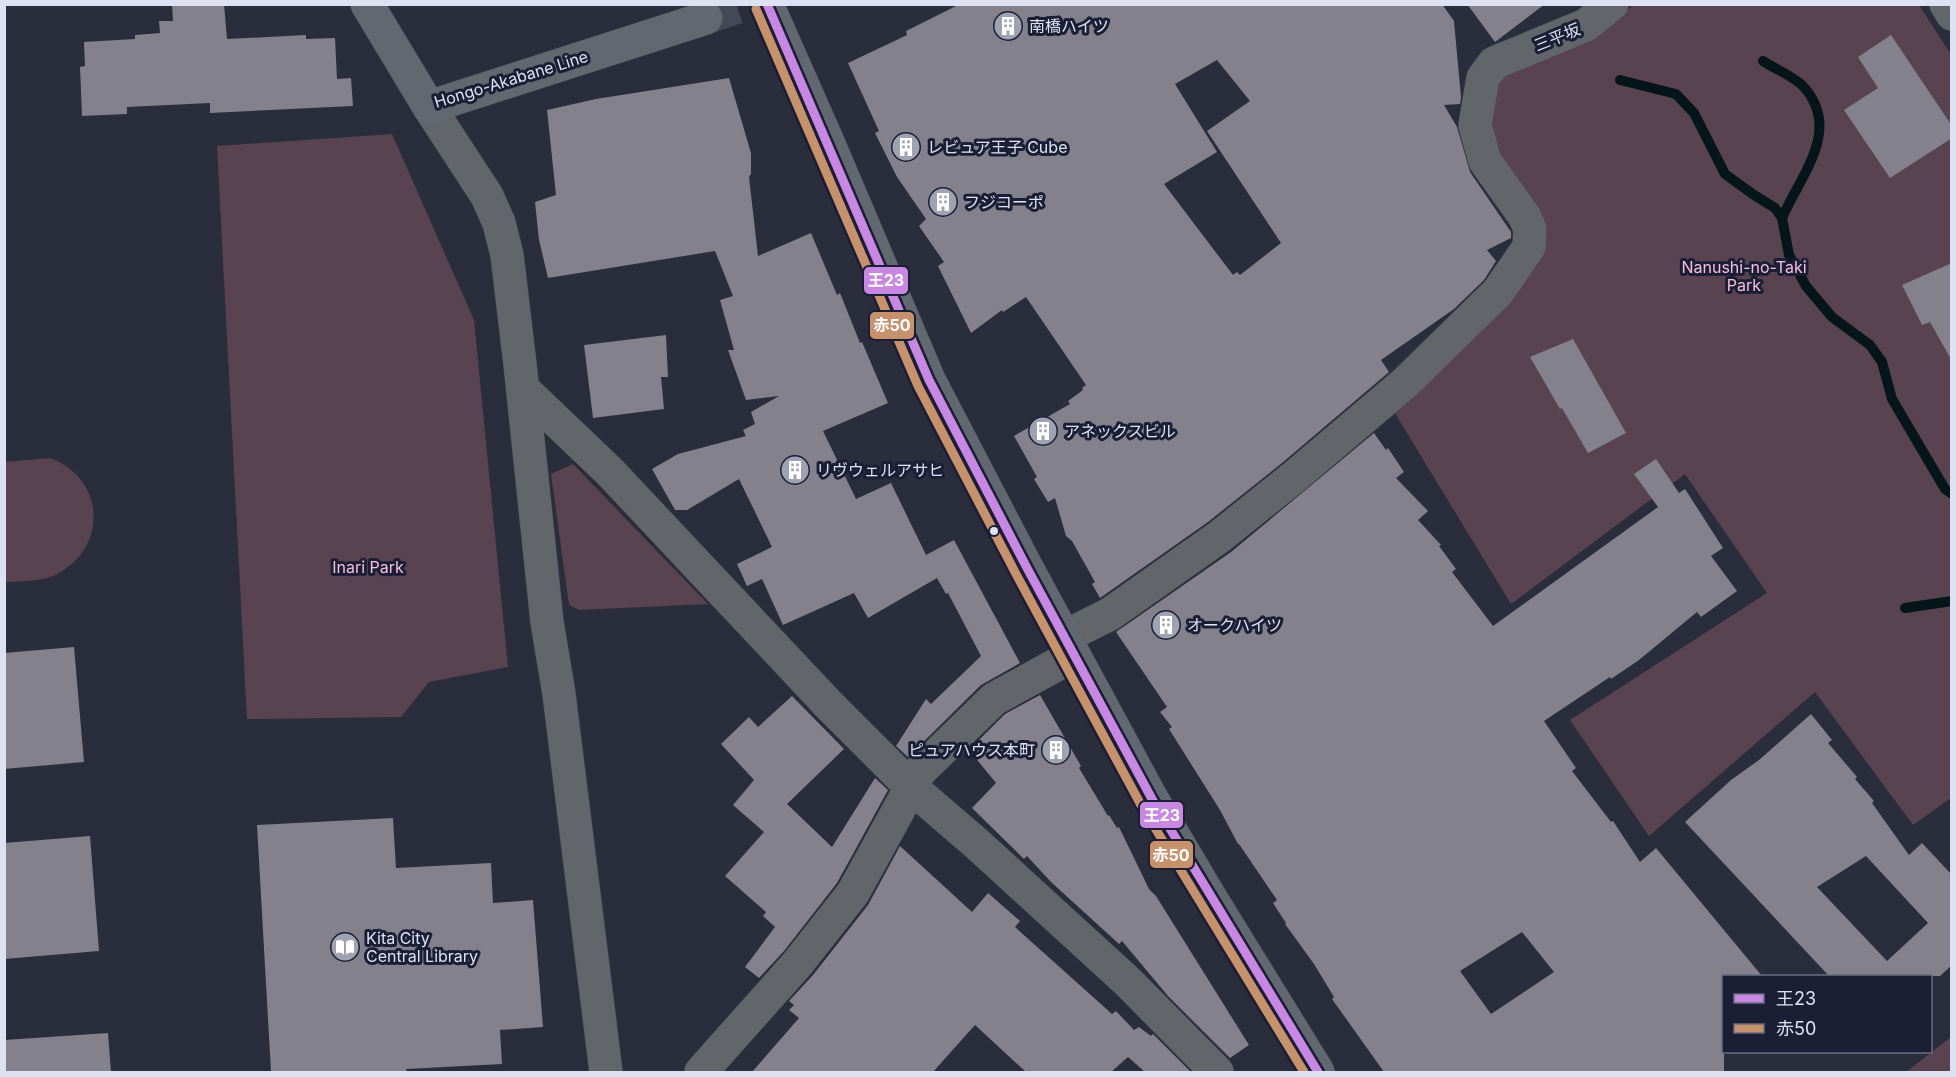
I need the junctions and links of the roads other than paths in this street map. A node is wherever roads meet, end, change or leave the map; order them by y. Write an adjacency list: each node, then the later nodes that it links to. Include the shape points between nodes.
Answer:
1 (367, 4): 7 (main road, Hongo-Akabane Line)
2 (1612, 4): 9 (street, 三平坂, via 1586,25 1494,63 1483,78 1475,125 1485,161 1530,229 1529,247 1498,292 1406,382 1294,477)
3 (1946, 4): 5 (street)
4 (778, 8): 9 (main road, via 929,380)
5 (1952, 14)
6 (706, 18): 7 (main road, Hongo-Akabane Line)
7 (429, 107): 8 (street, via 487,196 499,223 507,255)
8 (523, 389): 10 (street, via 610,472); 11 (street, via 544,600)
9 (1069, 646): 10 (street, via 994,699 920,771); 14 (main road, via 1158,808)
10 (912, 788): 12 (street, via 853,893 798,963); 13 (street, via 1128,982)
11 (606, 1072)
12 (701, 1072)
13 (1217, 1072)
14 (1318, 1072)

